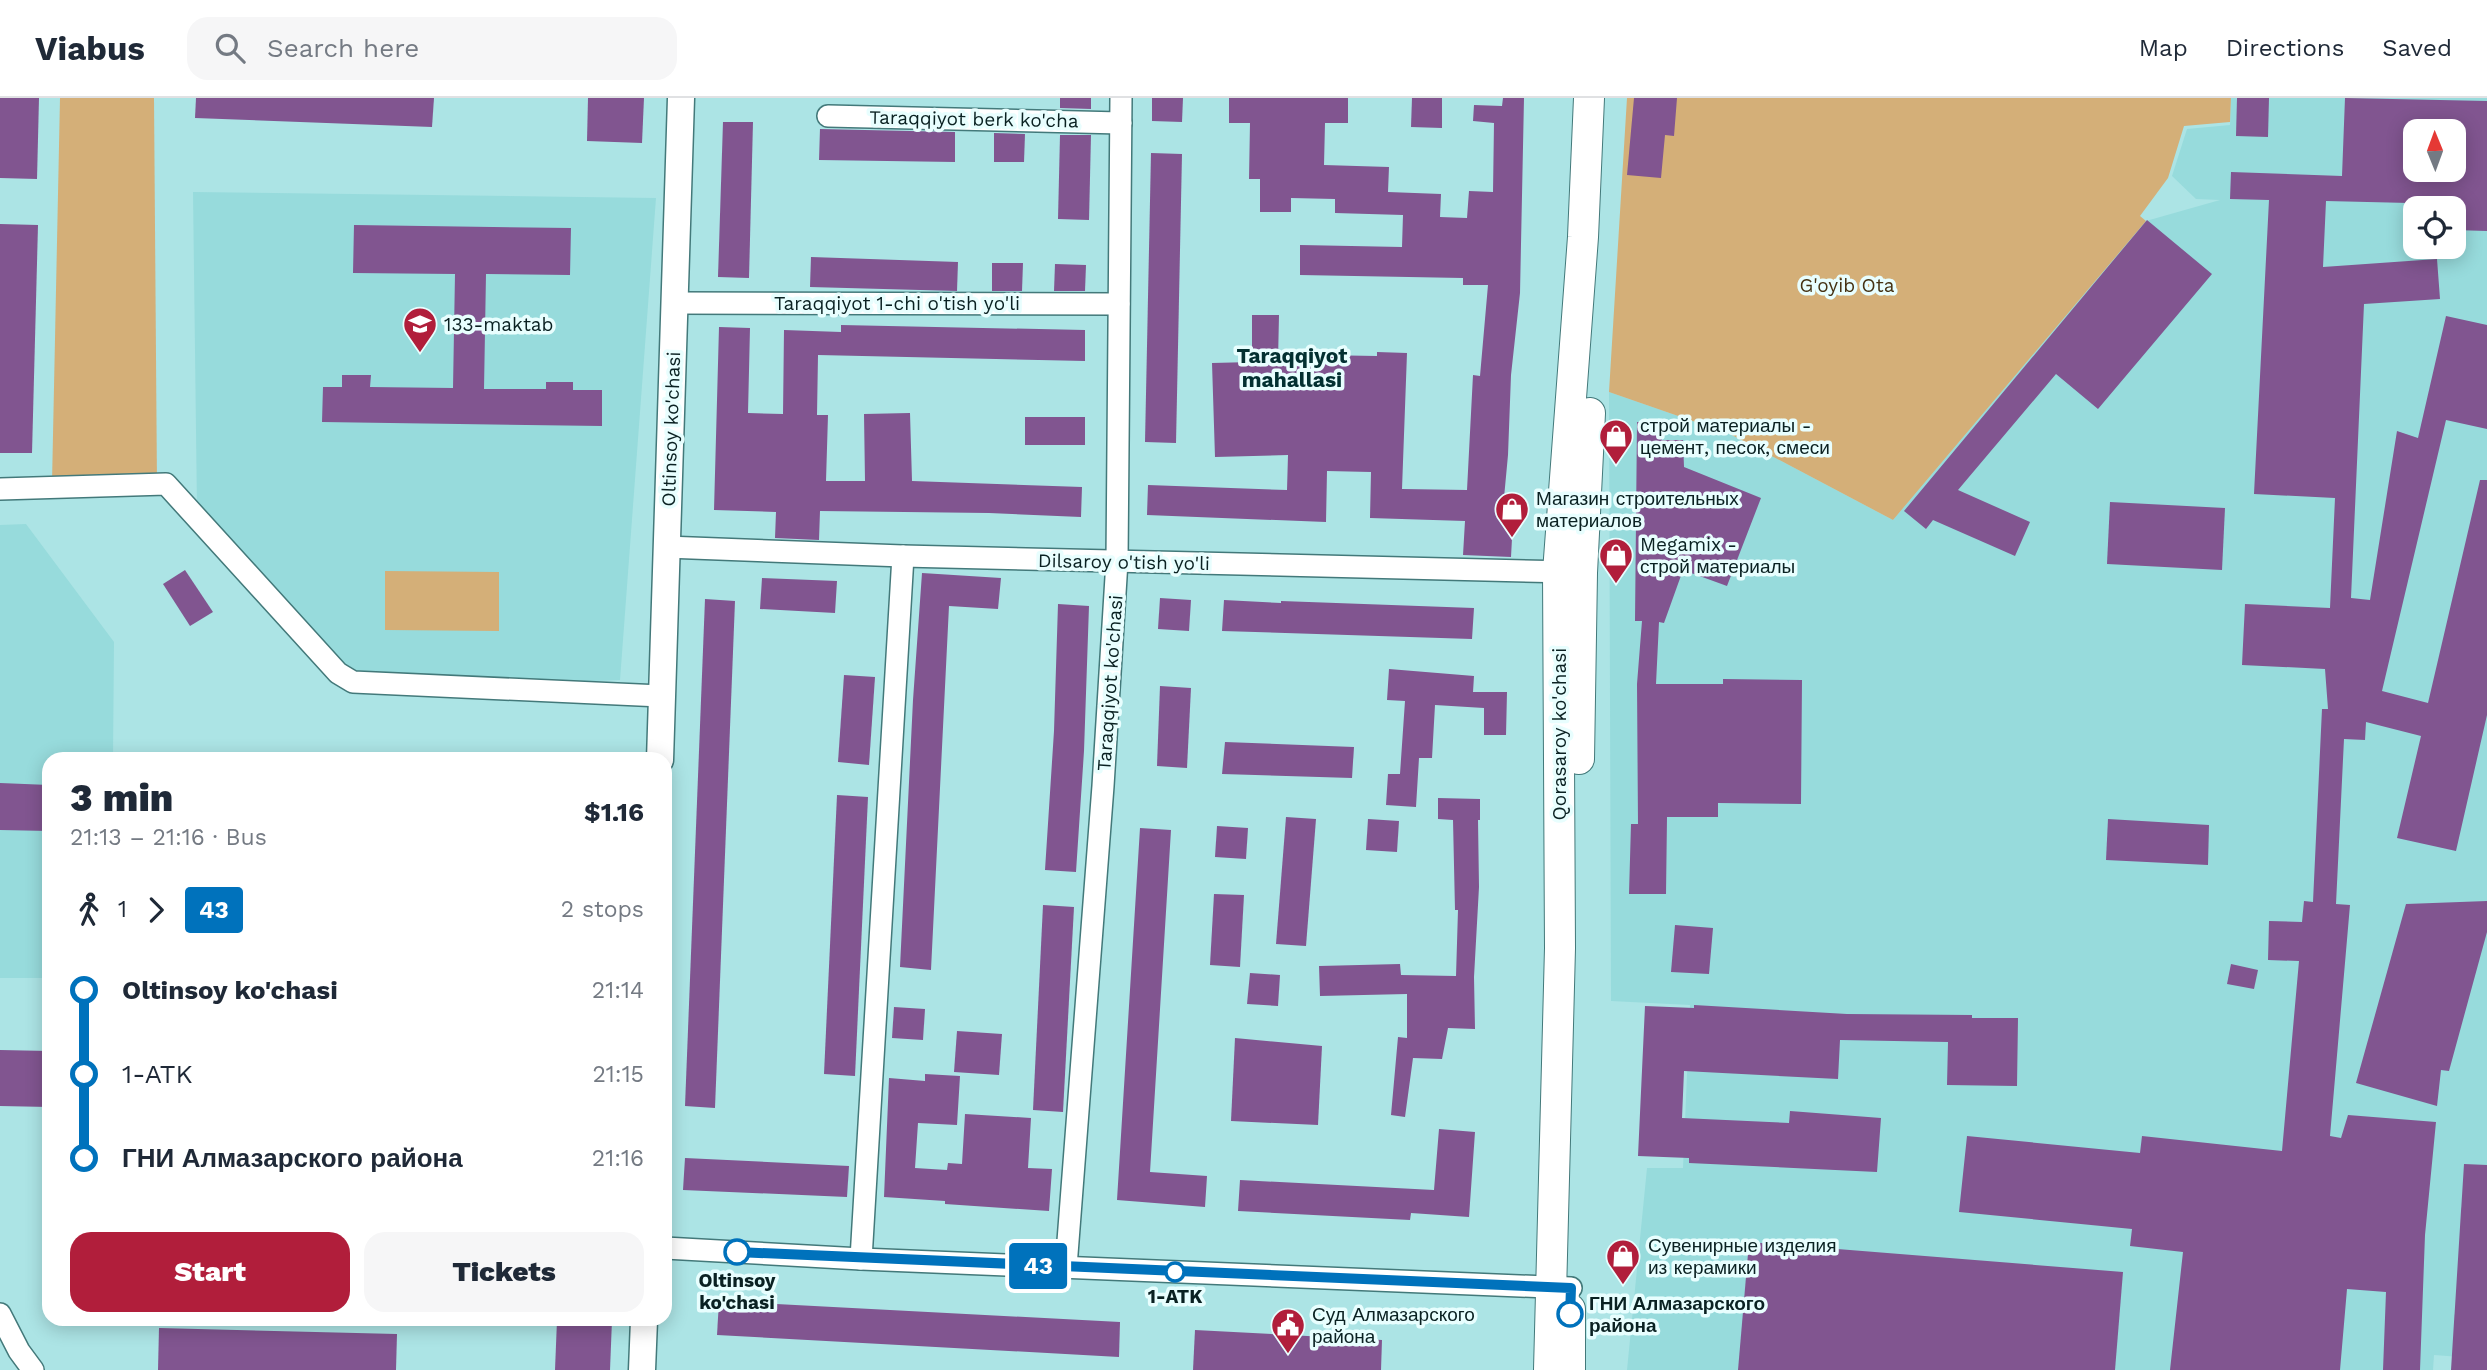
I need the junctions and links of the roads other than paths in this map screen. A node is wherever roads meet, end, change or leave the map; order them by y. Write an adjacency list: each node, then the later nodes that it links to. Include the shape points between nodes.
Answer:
1 (681, 98): 7 (street, Oltinsoy ko'chasi)
2 (1121, 98): 6 (street, Taraqqiyot ko'chasi)
3 (1589, 98): 13 (main road, Qorasaroy ko'chasi)
4 (1605, 98): 13 (main road, Qorasaroy ko'chasi)
5 (828, 116): 6 (street, Taraqqiyot berk ko'cha)
6 (1121, 123): 8 (street, Taraqqiyot ko'chasi)
7 (676, 303): 8 (street, Taraqqiyot 1-chi o'tish yo'li); 10 (street, Oltinsoy ko'chasi)
8 (1119, 304): 12 (street, Taraqqiyot ko'chasi)
9 (0, 489): 14 (street, via 166,484 338,673 353,682)
10 (666, 547): 11 (street, Dilsaroy o'tish yo'li); 14 (street, Oltinsoy ko'chasi)
11 (903, 556): 12 (street, Dilsaroy o'tish yo'li); 17 (street)
12 (1117, 562): 13 (street, Dilsaroy o'tish yo'li); 18 (street, Taraqqiyot ko'chasi)
13 (1570, 572): 19 (main road, Qorasaroy ko'chasi)
14 (661, 696): 15 (street, Oltinsoy ko'chasi)
15 (660, 752)
16 (672, 1248): 17 (street)
17 (861, 1259): 18 (street)
18 (1066, 1267): 19 (street)
19 (1561, 1288): 24 (main road, Qorasaroy ko'chasi); 25 (main road, Qorasaroy ko'chasi)
20 (0, 1314): 22 (street)
21 (644, 1326): 23 (street)
22 (33, 1370)
23 (642, 1370)
24 (1549, 1370)
25 (1570, 1370)

